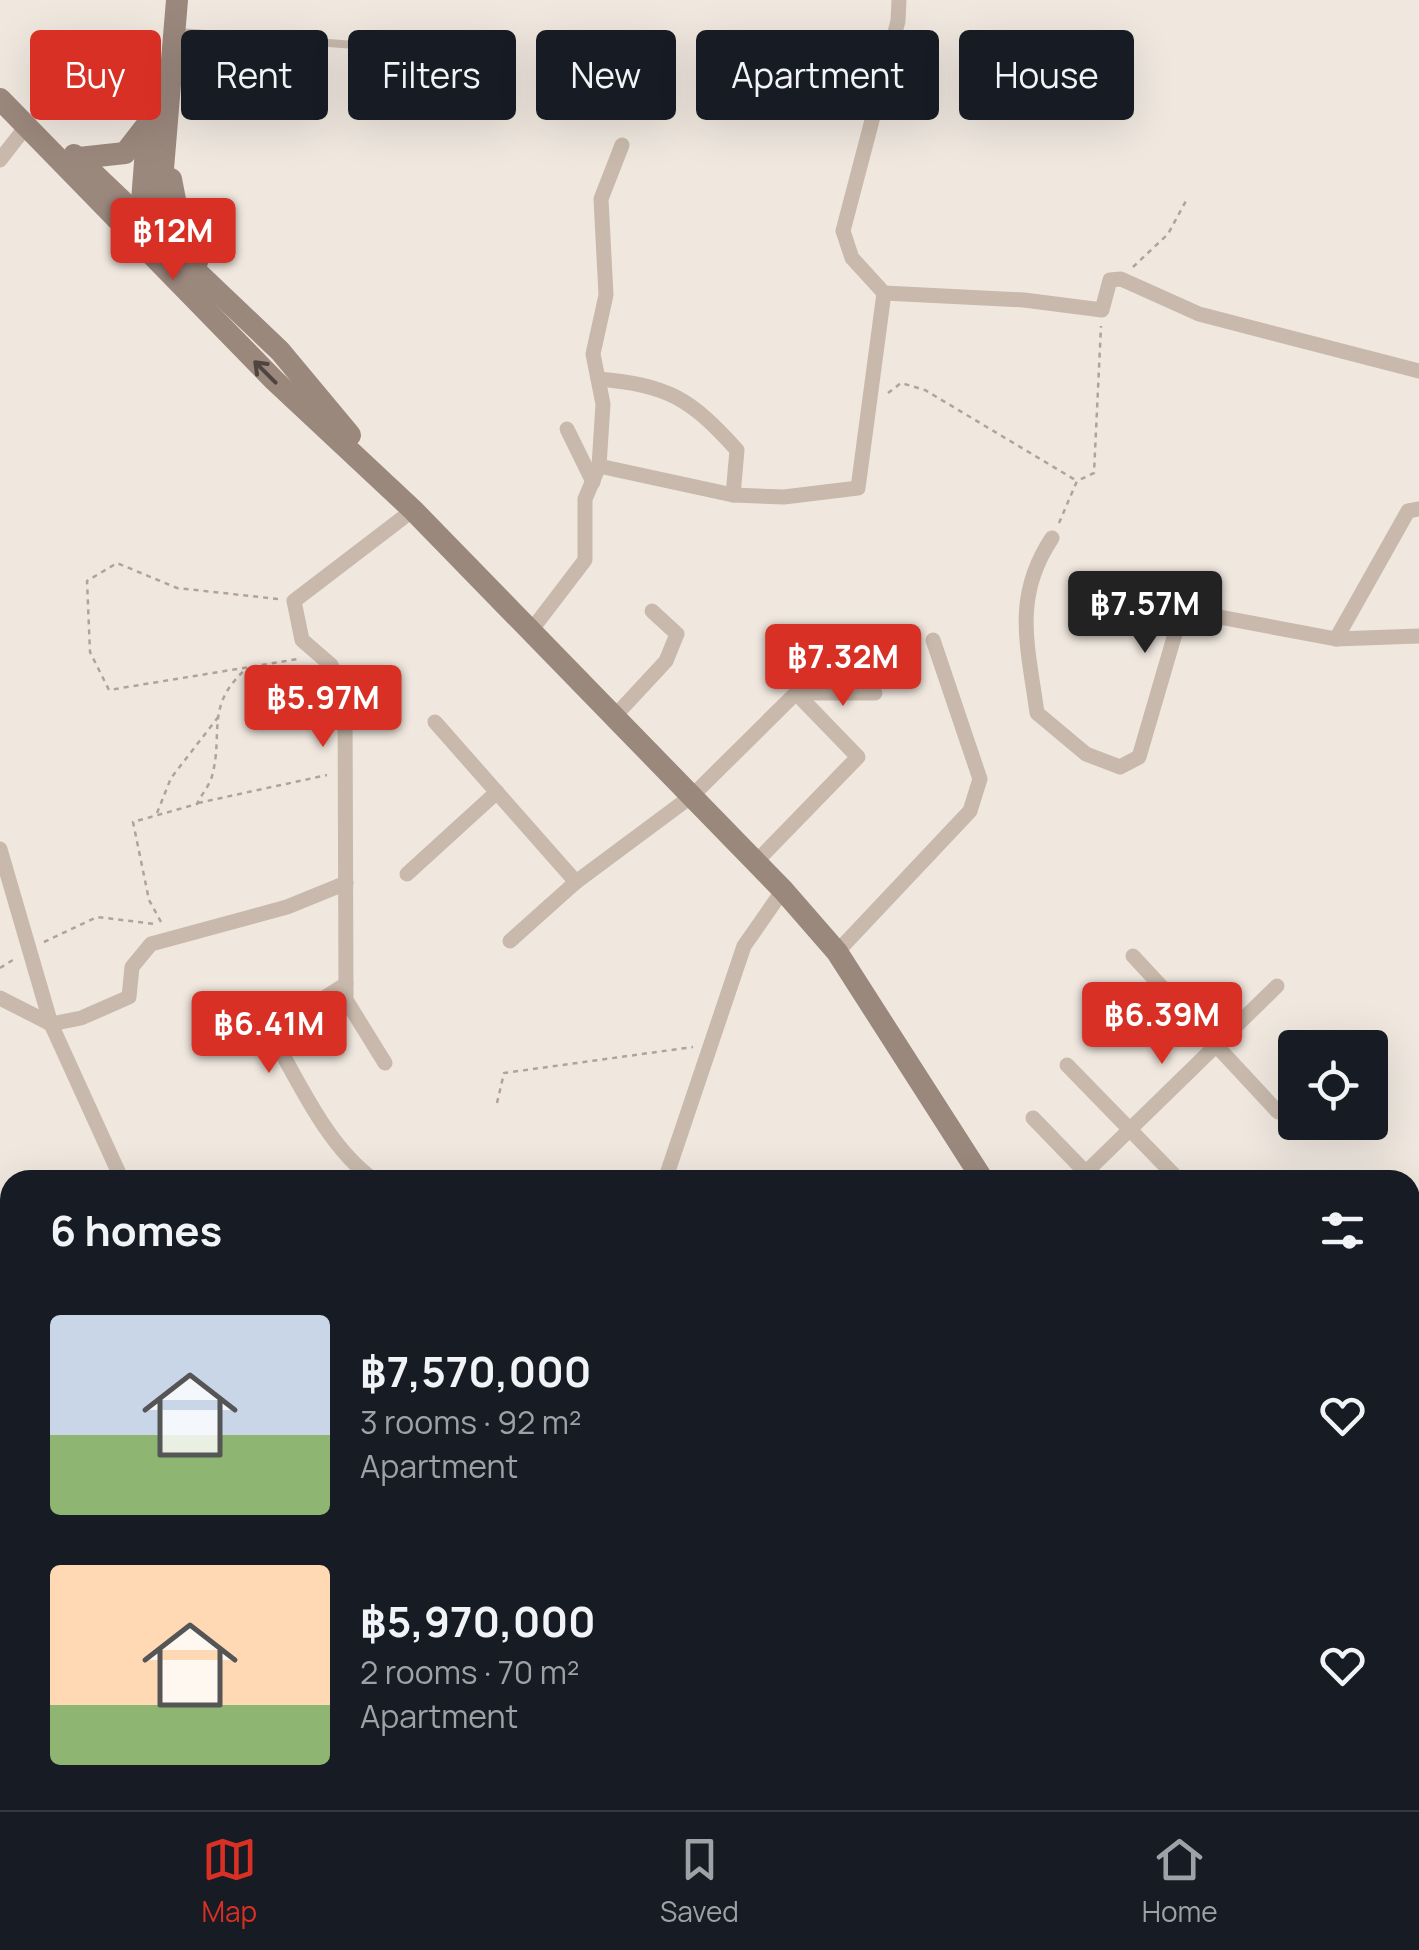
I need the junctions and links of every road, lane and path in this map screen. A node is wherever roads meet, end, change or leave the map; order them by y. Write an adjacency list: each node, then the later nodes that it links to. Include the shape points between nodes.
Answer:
1 (177, 0): 3 (main road)
2 (899, 0): 16 (street, via 842,231 852,258)
3 (175, 32): 4 (lane); 6 (main road); 9 (main road)
4 (348, 45)
5 (0, 99): 7 (main road)
6 (148, 123): 10 (main road, via 125,153); 13 (main road)
7 (28, 124): 10 (main road); 11 (street); 13 (main road)
8 (622, 145): 20 (street, via 601,200 606,296 593,354)
9 (166, 146): 13 (main road); 14 (main road, via 178,215)
10 (79, 158): 13 (main road)
11 (0, 160)
12 (1186, 199): 15 (path, via 1168,234)
13 (146, 230): 14 (main road); 18 (main road, via 156,258)
14 (202, 274): 18 (main road)
15 (1121, 279): 17 (street, via 1110,280); 19 (street, via 1198,314)
16 (884, 293): 17 (street); 21 (street)
17 (1102, 310): 24 (path, via 1094,473)
18 (232, 322): 27 (main road)
19 (1419, 371)
20 (598, 379): 23 (street, via 604,404); 25 (street, via 667,388 703,412 736,450)
21 (868, 412): 24 (path, via 900,382 925,390); 25 (street, via 858,488)
22 (567, 429): 23 (street)
23 (596, 474): 25 (street); 33 (street, via 585,499 584,560)
24 (1077, 481): 28 (path)
25 (732, 495)
26 (1419, 509): 35 (street, via 1408,511)
27 (413, 510): 30 (street); 33 (main road)
28 (1052, 538): 31 (street, via 1037,561 1023,629 1037,712 1086,754 1120,767 1139,757)
29 (1076, 572): 31 (path)
30 (294, 602): 37 (street, via 302,640); 38 (path, via 177,588 117,563 87,581 90,652 109,690)
31 (1182, 610): 35 (street)
32 (652, 611): 42 (street, via 678,634 666,662)
33 (530, 632): 42 (main road)
34 (1419, 636): 35 (street)
35 (1336, 639)
36 (933, 640): 57 (street, via 980,779 970,811)
37 (320, 655): 38 (path); 44 (street, via 345,694)
38 (248, 667): 41 (path, via 226,686)
39 (796, 692): 40 (street); 46 (street); 50 (street, via 858,756)
40 (875, 694)
41 (220, 715): 47 (path, via 212,776); 48 (path, via 170,778)
42 (614, 717): 46 (main road)
43 (435, 722): 45 (street)
44 (346, 771): 47 (path); 53 (street)
45 (497, 792): 51 (street); 52 (street)
46 (692, 796): 50 (main road); 52 (street)
47 (197, 804): 48 (path)
48 (157, 813): 56 (path, via 132,822 149,900 164,927 97,917)
49 (0, 849): 56 (street)
50 (756, 862): 54 (main road)
51 (407, 874)
52 (576, 882): 55 (street)
53 (346, 883): 60 (street); 63 (street, via 287,907 151,944 132,968 130,997)
54 (783, 890): 57 (main road); 65 (street, via 744,946)
55 (510, 941)
56 (30, 948): 59 (path); 63 (street)
57 (838, 952): 75 (main road)
58 (1133, 956): 64 (street)
59 (0, 968)
60 (346, 984): 66 (street, via 346,1000); 73 (street, via 283,1024 275,1042)
61 (1277, 986): 64 (street)
62 (0, 998): 63 (street)
63 (51, 1024): 72 (street)
64 (1216, 1045): 69 (street); 71 (street)
65 (710, 1046): 68 (path, via 504,1073); 74 (street)
66 (386, 1063)
67 (1068, 1065): 71 (street)
68 (498, 1103)
69 (1278, 1112)
70 (1033, 1118): 76 (street)
71 (1130, 1129): 77 (street); 78 (street)
72 (117, 1170)
73 (360, 1170)
74 (668, 1170)
75 (977, 1170)
76 (1079, 1170)
77 (1093, 1170)
78 (1169, 1170)

